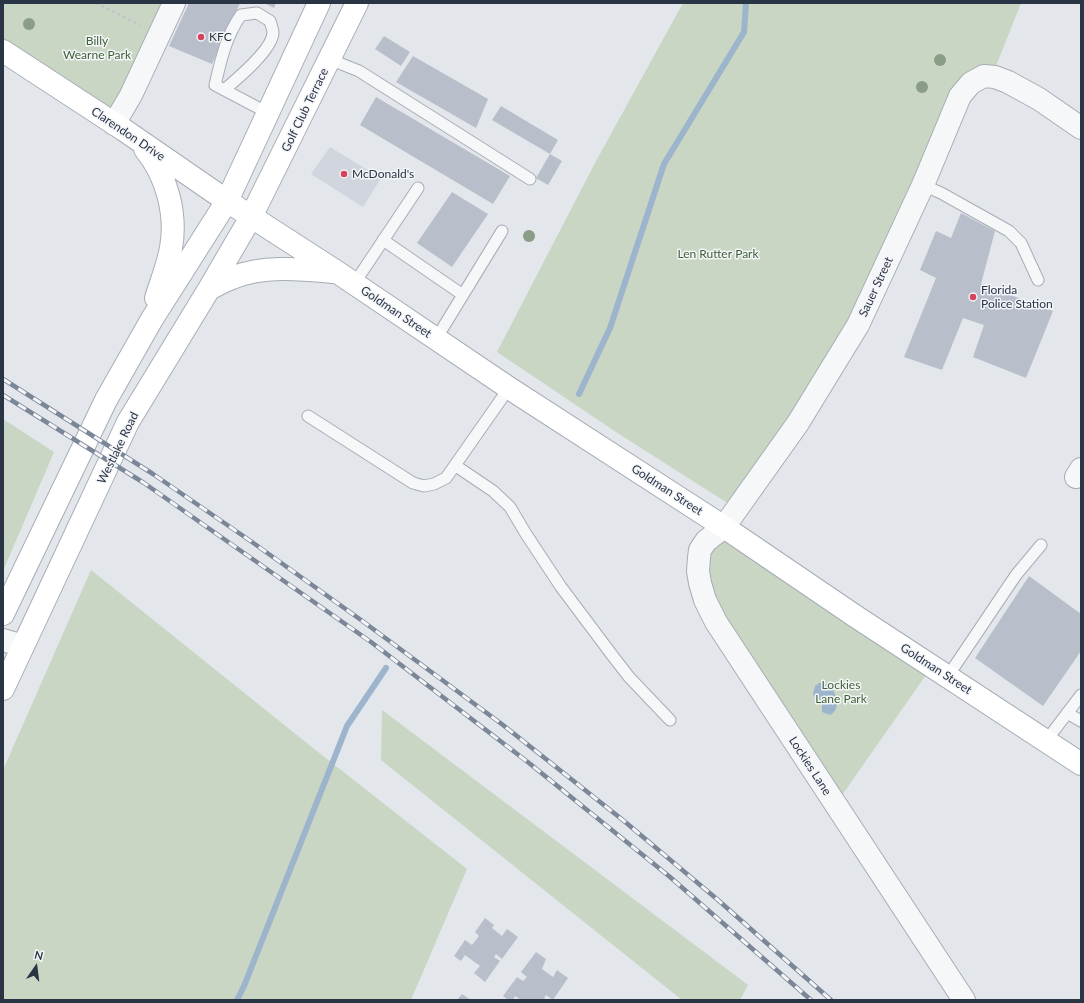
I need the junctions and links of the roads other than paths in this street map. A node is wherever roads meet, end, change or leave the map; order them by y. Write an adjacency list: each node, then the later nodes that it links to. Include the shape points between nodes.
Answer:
1 (174, 3): 8 (street, via 131,95)
2 (319, 3): 7 (main road)
3 (357, 3): 5 (main road, Golf Club Terrace)
4 (3, 51): 8 (main road, Clarendon Drive)
5 (330, 60): 11 (lane, via 359,71); 15 (main road, Golf Club Terrace)
6 (224, 90): 6 (lane, via 215,85 233,26 241,15 257,14 270,21 273,34 266,50); 7 (lane)
7 (268, 113): 14 (main road)
8 (114, 124): 10 (main road, Clarendon Drive)
9 (1081, 128): 12 (street, Sauer Street, via 1039,99 1008,82 984,76 971,83 960,96)
10 (137, 140): 14 (main road, Clarendon Drive); 22 (main road, via 161,173 172,214 171,250)
11 (530, 179)
12 (923, 185): 19 (lane, via 941,192 1010,232 1021,243); 27 (street, Sauer Street, via 858,325 798,423)
13 (418, 188): 17 (lane)
14 (227, 201): 15 (main road, Clarendon Drive); 22 (main road)
15 (252, 217): 18 (main road, Goldman Street); 20 (main road, Westlake Road)
16 (502, 231): 21 (lane)
17 (383, 240): 18 (lane); 21 (lane)
18 (346, 278): 20 (main road, via 300,269 269,270 233,277); 23 (main road, Goldman Street)
19 (1038, 280)
20 (209, 289): 30 (main road, Westlake Road, via 128,422)
21 (464, 295): 23 (lane)
22 (152, 319): 29 (main road, via 106,400)
23 (436, 339): 24 (main road, Goldman Street)
24 (510, 388): 26 (lane); 27 (main road, Goldman Street)
25 (308, 416): 26 (lane, via 413,483 424,486 434,484 446,478)
26 (456, 466): 35 (lane, via 493,491 510,507 561,587 621,667)
27 (724, 527): 31 (main road, Goldman Street); 39 (street, Lockies Lane, via 706,541 698,558 700,583 713,617)
28 (1041, 545): 31 (lane, via 1016,576)
29 (3, 614)
30 (13, 643): 32 (main road, Westlake Road)
31 (948, 676): 37 (main road, Goldman Street)
32 (3, 689)
33 (1081, 695): 34 (lane)
34 (1067, 713): 36 (lane); 37 (lane)
35 (670, 720)
36 (1081, 721)
37 (1046, 741): 38 (main road, Goldman Street)
38 (1081, 764)
39 (964, 1000)

